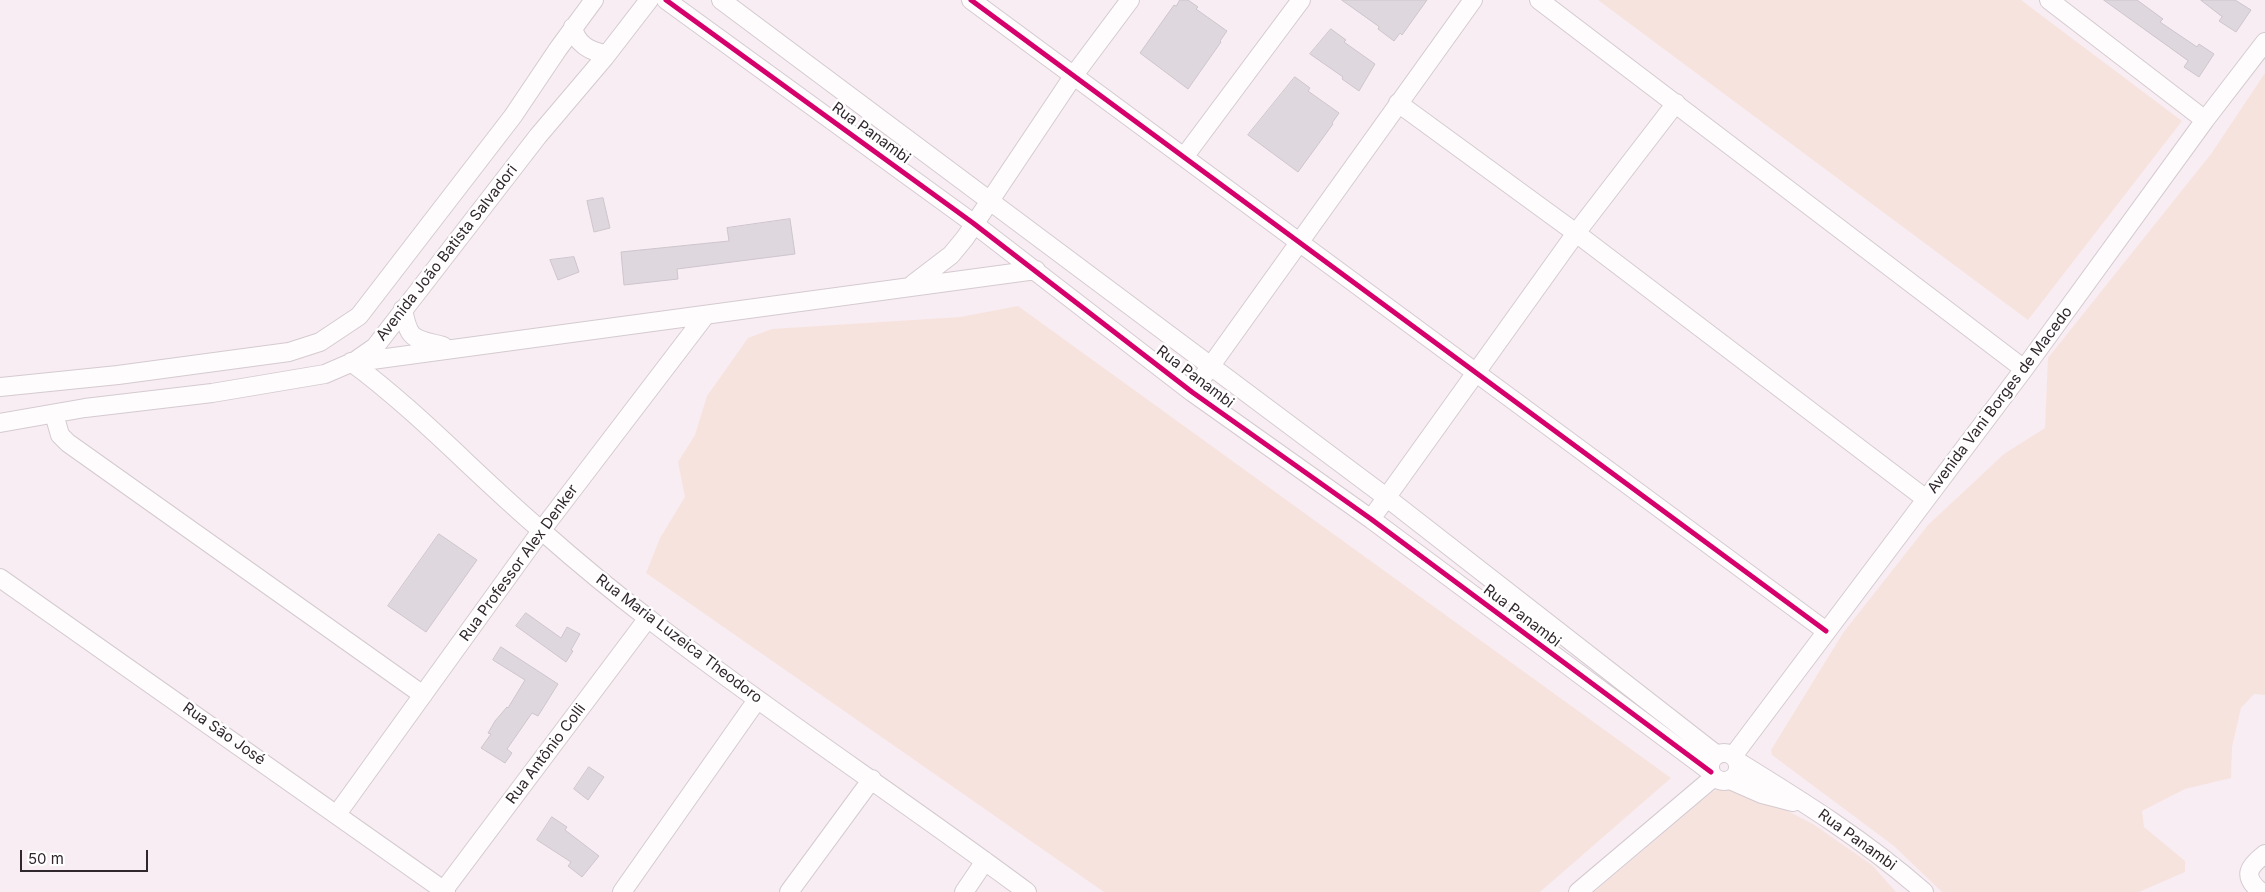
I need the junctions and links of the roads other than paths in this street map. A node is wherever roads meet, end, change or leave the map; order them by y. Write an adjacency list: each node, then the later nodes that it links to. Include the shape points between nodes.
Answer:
1 (594, 0): 11 (street, Avenida João Batista Salvadori)
2 (648, 0): 13 (street, Avenida João Batista Salvadori)
3 (666, 0): 20 (street, Rua Panambi)
4 (721, 0): 19 (street, Rua Panambi)
5 (971, 0): 14 (street)
6 (1130, 0): 14 (street)
7 (1301, 0): 18 (street)
8 (1473, 0): 15 (street)
9 (1539, 0): 16 (street)
10 (2049, 0): 17 (street)
11 (573, 28): 13 (street, via 581,43 590,50); 32 (street, Avenida João Batista Salvadori, via 513,116 359,316 342,329 320,342 289,352)
12 (2265, 42): 17 (street, Avenida Vani Borges de Macedo)
13 (607, 54): 25 (street, Avenida João Batista Salvadori, via 538,136)
14 (1074, 75): 18 (street); 19 (street)
15 (1398, 103): 21 (street); 22 (street)
16 (1676, 103): 21 (street); 30 (street)
17 (2205, 120): 30 (street, Avenida Vani Borges de Macedo)
18 (1184, 157): 22 (street)
19 (989, 201): 20 (street); 29 (street, Rua Panambi)
20 (973, 223): 23 (street, Rua Panambi); 24 (street, via 951,255)
21 (1576, 233): 31 (street); 37 (street)
22 (1299, 241): 29 (street); 31 (street)
23 (1036, 270): 24 (street); 33 (street, Rua Panambi)
24 (908, 287): 26 (street)
25 (403, 309): 27 (street, via 407,330 419,340); 28 (street, Avenida João Batista Salvadori, via 375,347)
26 (705, 316): 27 (street); 39 (street, Rua Professor Alex Denker)
27 (450, 348): 28 (street)
28 (351, 362): 34 (street, Avenida João Batista Salvadori, via 325,374); 39 (street, Rua Maria Luzeica Theodoro, via 385,388)
29 (1211, 366): 33 (street); 36 (street, Rua Panambi)
30 (2024, 369): 37 (street, Avenida Vani Borges de Macedo)
31 (1478, 372): 36 (street); 42 (street)
32 (0, 387)
33 (1192, 392): 38 (street, Rua Panambi)
34 (54, 414): 35 (street, Avenida João Batista Salvadori); 43 (street, via 60,435 68,443)
35 (0, 423)
36 (1386, 498): 38 (street); 45 (street, Rua Panambi)
37 (1926, 499): 42 (street, Avenida Vani Borges de Macedo)
38 (1370, 520): 46 (street, Rua Panambi)
39 (541, 531): 41 (street, Rua Maria Luzeica Theodoro); 43 (street, Rua Professor Alex Denker)
40 (0, 578): 49 (street, Rua São José)
41 (648, 618): 44 (street, Rua Maria Luzeica Theodoro); 53 (street, Rua Antônio Colli)
42 (1826, 630): 45 (street, Avenida Vani Borges de Macedo)
43 (423, 695): 49 (street, Rua Professor Alex Denker)
44 (757, 700): 47 (street, Rua Maria Luzeica Theodoro); 54 (street)
45 (1729, 757): 46 (street, via 1711,762); 46 (street, via 1738,770 1734,778); 48 (street, Rua Panambi)
46 (1718, 776): 48 (street, Rua Panambi, via 1762,794); 58 (street)
47 (872, 780): 51 (street, Rua Maria Luzeica Theodoro); 55 (street)
48 (1812, 807): 59 (street, Rua Panambi, via 1887,860)
49 (337, 814): 53 (street, Rua São José)
50 (2265, 854): 52 (street, via 2252,864 2250,879)
51 (985, 861): 56 (street); 57 (street, Rua Maria Luzeica Theodoro)
52 (2257, 888)
53 (445, 891)
54 (622, 892)
55 (789, 892)
56 (964, 892)
57 (1027, 892)
58 (1578, 892)
59 (1924, 892)

